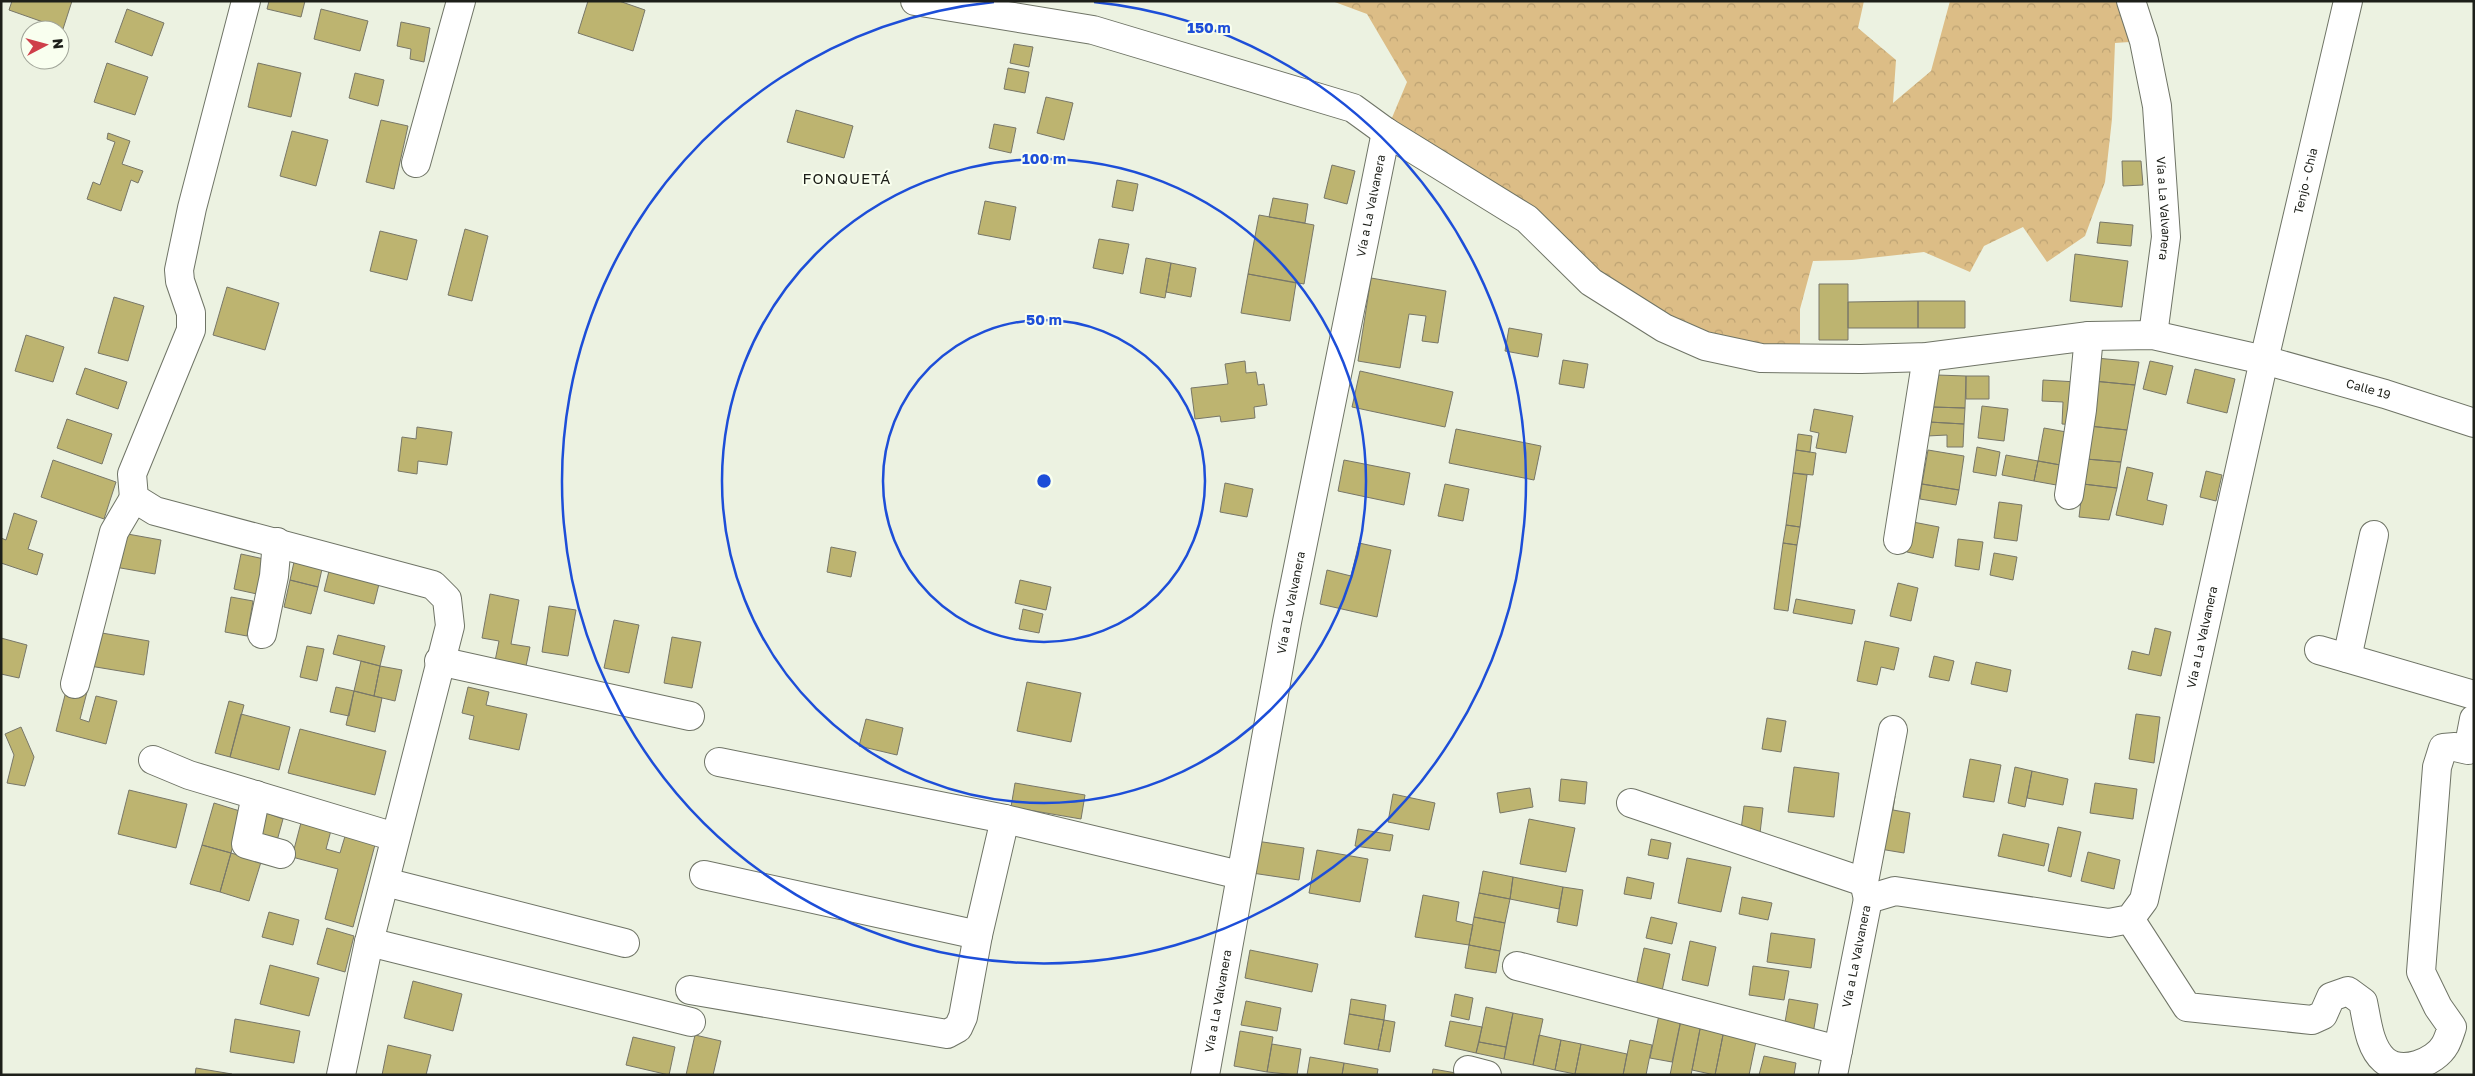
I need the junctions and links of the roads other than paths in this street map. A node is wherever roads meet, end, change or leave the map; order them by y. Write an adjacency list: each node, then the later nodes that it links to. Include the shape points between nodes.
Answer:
1 (246, 1): 14 (street, via 179,270 191,313 191,330 132,474)
2 (461, 1): 7 (street)
3 (915, 1): 6 (street, via 1093,30 1353,108)
4 (2131, 1): 8 (street, Vía a La Valvanera, via 2144,41 2157,106 2166,237)
5 (2348, 1): 11 (street, Tenjo - Chia)
6 (1386, 132): 10 (street, via 1527,219 1591,282 1664,328 1704,346 1761,358); 35 (street, Vía a La Valvanera, via 1287,622)
7 (416, 163)
8 (2153, 335): 9 (street); 11 (street)
9 (2089, 336): 10 (street); 13 (street)
10 (1927, 357): 16 (street)
11 (2264, 360): 12 (street, Calle 19); 38 (street, Vía a La Valvanera, via 2144,900)
12 (2474, 423)
13 (2069, 495)
14 (134, 498): 17 (street, via 155,511); 22 (street, via 114,532)
15 (2374, 535): 20 (street)
16 (1898, 540)
17 (277, 542): 18 (street, via 274,576); 21 (street, via 433,585 447,599 450,626)
18 (262, 634)
19 (2319, 650): 20 (street)
20 (2347, 658): 23 (street)
21 (439, 661): 24 (street); 32 (street)
22 (75, 684)
23 (2474, 695)
24 (690, 716)
25 (2474, 719): 38 (street, via 2468,750 2443,748 2437,767 2421,972 2452,1027 2445,1046 2431,1061 2406,1068 2384,1061 2372,1040 2363,1002 2348,991 2331,998 2323,1014 2312,1020 2187,1007)
26 (1893, 730): 37 (street)
27 (153, 760): 29 (street, via 189,775)
28 (720, 762): 31 (street)
29 (256, 795): 32 (street); 33 (street, via 246,844)
30 (1631, 803): 37 (street)
31 (1006, 819): 35 (street); 39 (street)
32 (395, 837): 36 (street)
33 (281, 854)
34 (704, 875): 39 (street)
35 (1240, 875): 47 (street, Vía a La Valvanera)
36 (385, 882): 40 (street); 41 (street)
37 (1866, 891): 38 (street, Vía a La Valvanera, via 1895,891 2109,922); 45 (street, Vía a La Valvanera)
38 (2130, 919)
39 (978, 935): 43 (street, via 963,1017 958,1028 947,1034)
40 (369, 942): 44 (street); 46 (street)
41 (626, 942)
42 (1517, 966): 45 (street)
43 (690, 990)
44 (691, 1022)
45 (1836, 1062)
46 (341, 1075)
47 (1205, 1075)

